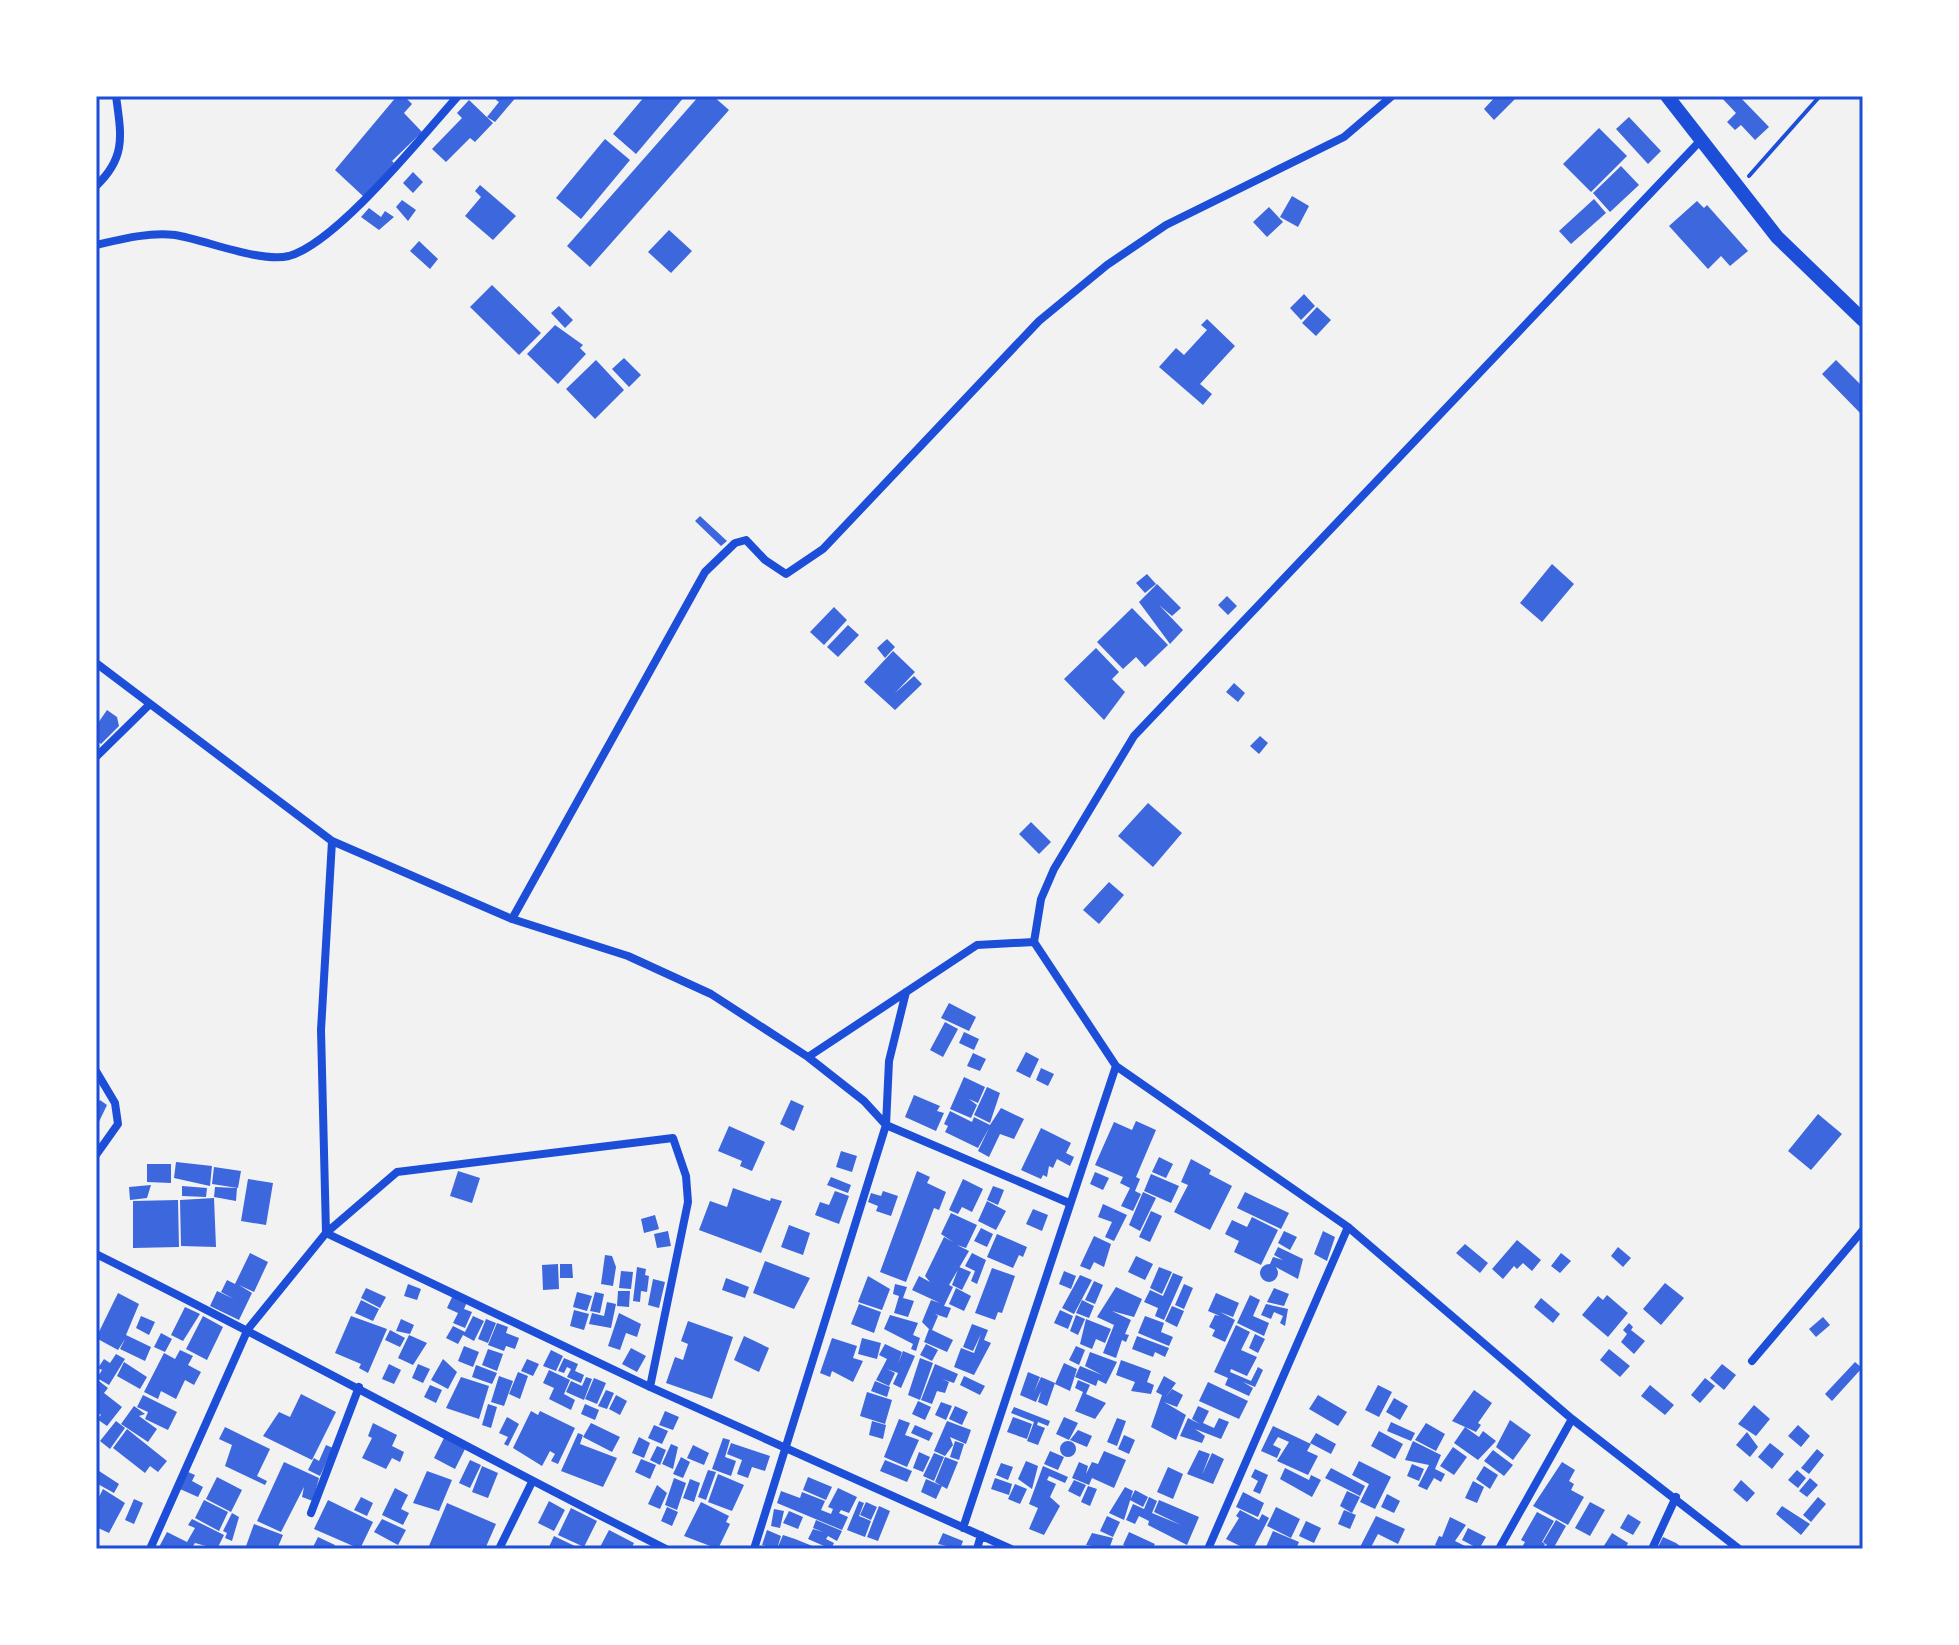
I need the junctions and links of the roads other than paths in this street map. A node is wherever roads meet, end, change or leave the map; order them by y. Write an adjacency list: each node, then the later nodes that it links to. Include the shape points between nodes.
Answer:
1 (116, 96): 6 (street, via 122,146)
2 (458, 96): 7 (street, via 354,208 288,256 173,235 134,236)
3 (1392, 96): 13 (street, via 1344,137 1166,225 1107,265 1039,321 823,549 786,574 746,540 735,543 705,572)
4 (1667, 96): 5 (street)
5 (1701, 140): 8 (street, via 1777,237); 14 (street, via 1134,736 1054,869 1041,899)
6 (96, 186)
7 (96, 245)
8 (1863, 320)
9 (96, 663): 10 (street)
10 (149, 705): 11 (street); 12 (street)
11 (96, 757)
12 (332, 841): 13 (street); 24 (street, via 321,1030)
13 (512, 919): 16 (street, via 628,956 711,994)
14 (1034, 942): 15 (street, via 977,945); 17 (street)
15 (907, 991): 16 (street); 19 (street, via 889,1061)
16 (808, 1057): 19 (street)
17 (1116, 1066): 21 (street); 22 (street)
18 (96, 1071): 20 (street, via 115,1103 118,1124)
19 (886, 1125): 21 (street); 31 (street)
20 (96, 1155)
21 (1069, 1203): 35 (street)
22 (1348, 1227): 30 (street); 43 (street)
23 (1863, 1230): 27 (street)
24 (326, 1233): 26 (street); 29 (street); 29 (street, via 397,1172 673,1138 688,1202)
25 (96, 1254): 26 (street)
26 (248, 1329): 28 (street); 37 (street)
27 (1752, 1361)
28 (359, 1387): 32 (street); 34 (street)
29 (650, 1387): 31 (street)
30 (1572, 1419): 33 (street); 44 (street)
31 (785, 1449): 35 (street); 40 (street)
32 (532, 1482): 38 (street); 39 (street)
33 (1676, 1497): 45 (street); 46 (street)
34 (311, 1513)
35 (963, 1528): 36 (street)
36 (981, 1535): 41 (street); 42 (street)
37 (150, 1549)
38 (499, 1549)
39 (666, 1549)
40 (754, 1549)
41 (977, 1549)
42 (1011, 1549)
43 (1208, 1549)
44 (1499, 1549)
45 (1652, 1549)
46 (1739, 1549)

